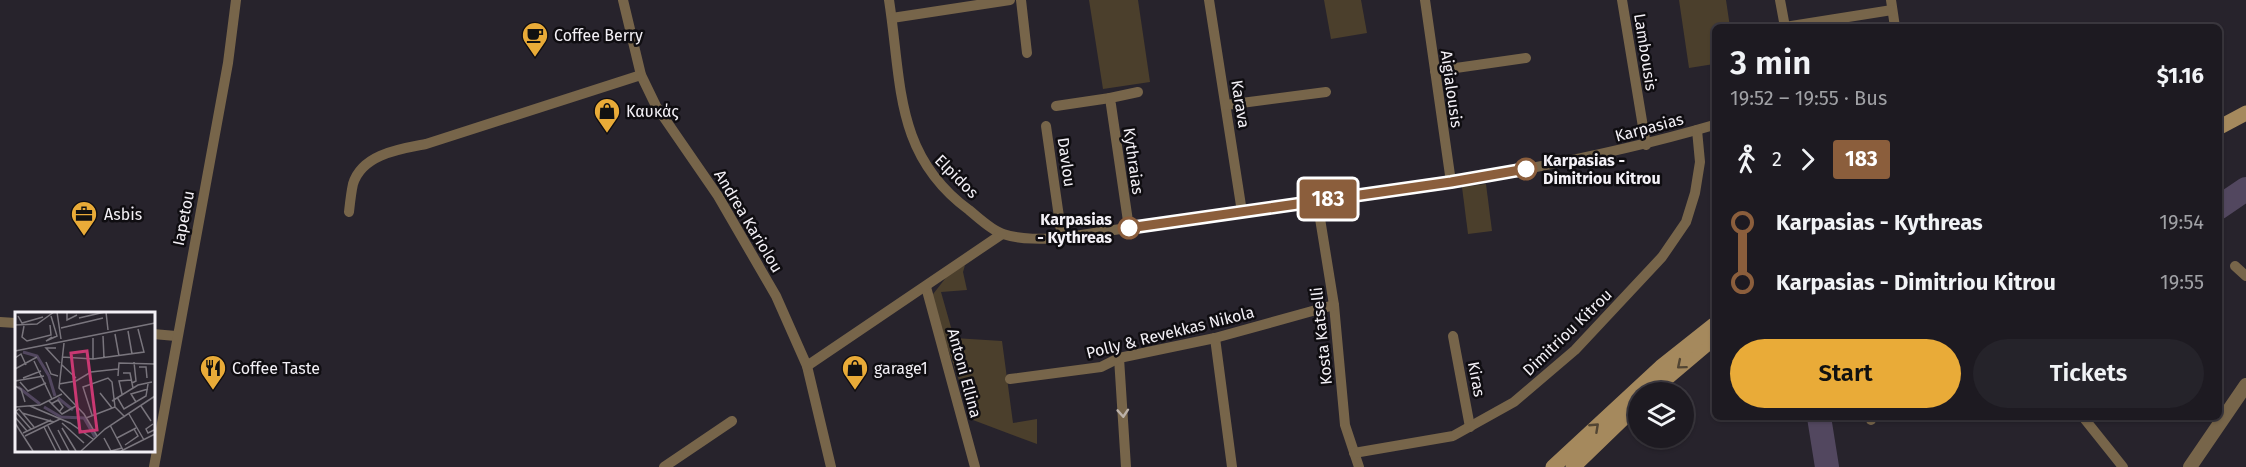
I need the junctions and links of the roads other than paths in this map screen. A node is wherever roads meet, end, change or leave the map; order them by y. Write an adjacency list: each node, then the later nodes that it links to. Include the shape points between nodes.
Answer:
1 (236, 0): 45 (street, Iapetou, via 228,63)
2 (623, 0): 18 (street, Andrea Kariolou)
3 (889, 0): 11 (street, Elpidos)
4 (1010, 0): 11 (street)
5 (1021, 0): 15 (street)
6 (1209, 0): 22 (street, Karava)
7 (1425, 0): 17 (street, Aigialousis)
8 (1623, 0): 29 (street, Lambousis)
9 (1780, 0): 12 (street)
10 (1891, 5): 13 (street); 14 (street)
11 (892, 18): 35 (street, Elpidos, via 910,135 922,163 955,200)
12 (1784, 24)
13 (1799, 24)
14 (1894, 24)
15 (1028, 53)
16 (1526, 58): 17 (street)
17 (1435, 71): 30 (street, Aigialousis)
18 (641, 75): 32 (street, via 372,160 354,181); 50 (street, Andrea Kariolou, via 656,106 753,253)
19 (1138, 92): 21 (street)
20 (1326, 92): 22 (street)
21 (1110, 98): 23 (street); 34 (street, Kythraias)
22 (1226, 105): 33 (street, Karava)
23 (1056, 106)
24 (2246, 113): 27 (main road)
25 (1046, 126): 36 (street, Davlou)
26 (1712, 126): 28 (street, Karpasias)
27 (2222, 126)
28 (1697, 130): 29 (street, Karpasias); 57 (street, Dimitriou Kitrou, via 1700,162 1695,193 1686,222 1662,257 1575,350 1514,402)
29 (1646, 145): 30 (street, Karpasias)
30 (1451, 182): 31 (street, Karpasias)
31 (1317, 200): 33 (street, Karpasias); 40 (street, Kosta Katselli)
32 (349, 212)
33 (1242, 212): 34 (street, Karpasias)
34 (1129, 228): 36 (street, Elpidos)
35 (1002, 234): 36 (street, Elpidos); 39 (street)
36 (1062, 238)
37 (2235, 266): 38 (street)
38 (2246, 276)
39 (926, 287): 50 (street); 64 (street, Antoni Ellina)
40 (1334, 305): 47 (street, Polly & Revekkas Nikola); 59 (street, Kosta Katselli, via 1345,425)
41 (0, 322): 42 (street)
42 (15, 323)
43 (1712, 326): 68 (main road, one-way to 43, via 1660,367)
44 (154, 334): 45 (street)
45 (177, 336): 58 (street, Iapetou)
46 (1453, 336): 57 (street, Kiras)
47 (1215, 338): 49 (street, Polly & Revekkas Nikola); 66 (street)
48 (1712, 340): 52 (main road, one-way to 52)
49 (1119, 358): 51 (street, Polly & Revekkas Nikola, via 1101,367); 65 (street, one-way to 65)
50 (807, 366): 63 (street, Andrea Kariolou)
51 (1010, 379)
52 (1662, 382)
53 (2246, 385): 71 (street)
54 (1628, 414): 69 (main road)
55 (2085, 420): 70 (street)
56 (732, 421): 62 (street)
57 (1470, 427): 59 (street, Dimitriou Kitrou, via 1453,436)
58 (158, 442): 60 (street, Iapetou); 61 (street, Iapetou)
59 (1354, 453): 67 (street, Kosta Katselli)
60 (149, 467)
61 (154, 467)
62 (664, 467)
63 (831, 467)
64 (975, 467)
65 (1126, 467)
66 (1232, 467)
67 (1359, 467)
68 (1553, 467)
69 (1572, 467)
70 (2123, 467)
71 (2190, 467)

